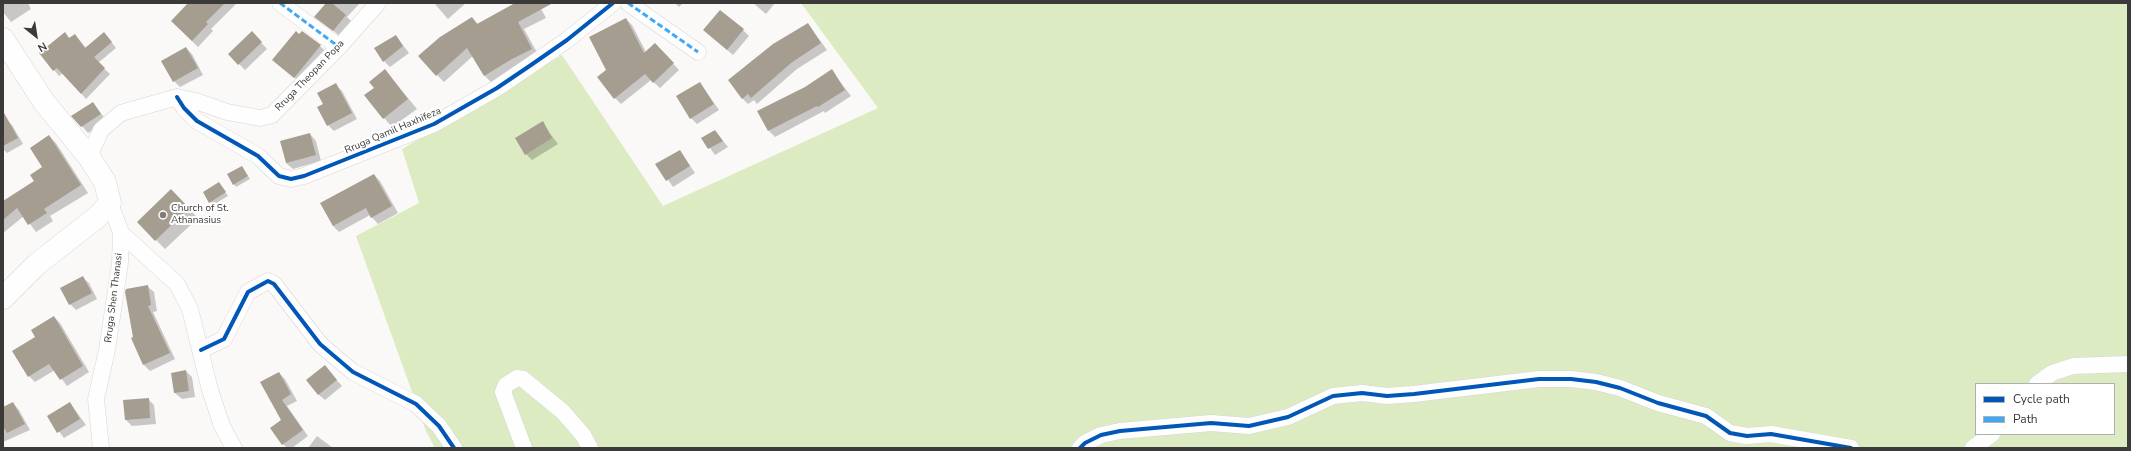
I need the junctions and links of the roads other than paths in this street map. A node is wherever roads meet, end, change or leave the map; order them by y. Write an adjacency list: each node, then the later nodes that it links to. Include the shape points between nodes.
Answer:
1 (280, 3): 5 (street)
2 (378, 3): 5 (street, Rruga Theopan Popa)
3 (613, 3): 8 (street, Rruga Qamil Haxhifeza, via 531,66 434,124 291,179 279,176 258,156 197,121)
4 (628, 3): 7 (street)
5 (339, 47): 8 (street, Rruga Theopan Popa, via 272,115 260,118 227,112)
6 (6, 52): 9 (main road, Rruga Shen Thanasi)
7 (698, 52)
8 (177, 97): 9 (street, Rruga Theopan Popa, via 121,113 101,130)
9 (89, 157): 10 (main road, Rruga Shen Thanasi, via 106,182)
10 (110, 203): 11 (street, Rruga Shen Thanasi); 12 (main road, via 96,218 37,264)
11 (121, 233): 13 (street, via 176,284 190,309); 17 (street, Rruga Shen Thanasi, via 120,263 109,342 96,399)
12 (3, 298)
13 (201, 350): 18 (street, via 222,426); 19 (street, via 224,339 248,292 268,281 274,284 320,344 353,372 416,404 439,426)
14 (2128, 364): 15 (street, via 2073,366 2052,374)
15 (2039, 383)
16 (1991, 435): 24 (street)
17 (101, 448)
18 (234, 448)
19 (454, 448)
20 (524, 448): 21 (street, via 503,392 506,385 517,378 523,379 563,412 583,435)
21 (590, 448)
22 (1080, 448): 23 (street, via 1101,435 1120,431 1211,423 1250,426 1288,417 1333,396 1362,393 1387,396 1414,394 1539,379 1571,379 1620,388 1658,403 1706,416 1730,433 1748,436 1772,434)
23 (1851, 448)
24 (1972, 448)

